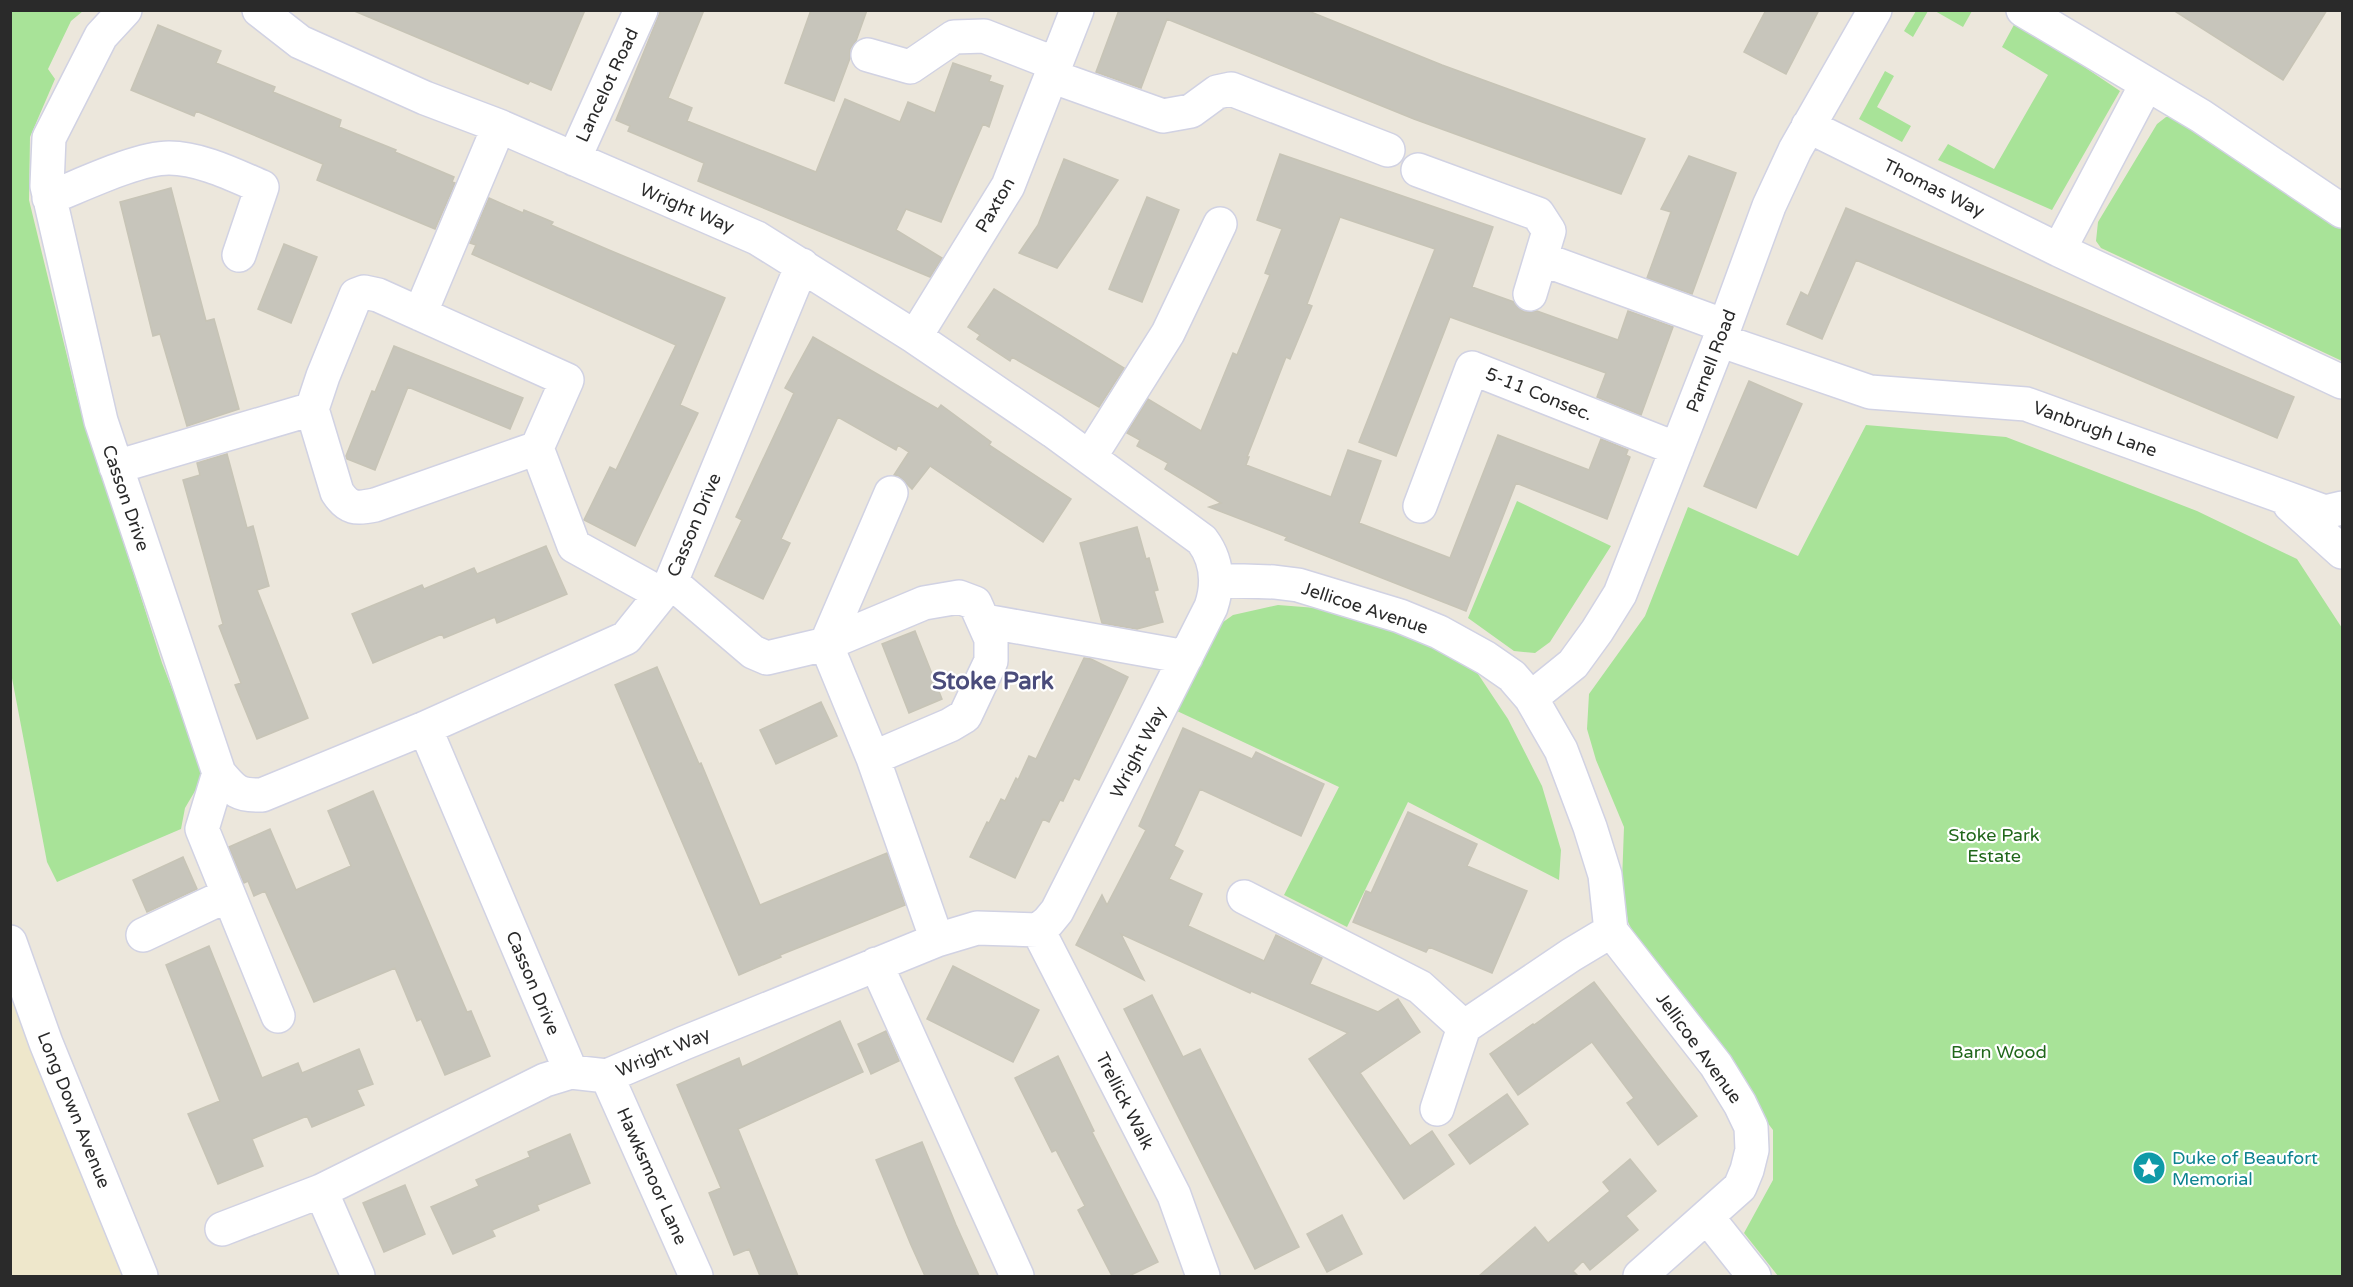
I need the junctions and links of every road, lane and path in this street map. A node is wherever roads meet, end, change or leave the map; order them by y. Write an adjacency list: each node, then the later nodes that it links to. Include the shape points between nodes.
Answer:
1 (125, 10): 15 (street, Casson Drive, via 101,36 49,138)
2 (259, 10): 10 (street, Wright Way, via 300,42)
3 (641, 10): 13 (street, Lancelot Road)
4 (1077, 10): 8 (street, Paxton)
5 (1875, 10): 11 (street, Parnell Road)
6 (2023, 10): 9 (street)
7 (868, 55): 8 (street, via 910,68 954,37 984,36)
8 (1053, 70): 12 (street, via 1163,116 1191,111 1217,93 1231,89); 25 (street, Paxton, via 1008,186)
9 (2146, 85): 16 (street, via 2201,116); 18 (street)
10 (499, 126): 13 (street, Wright Way); 23 (street)
11 (1808, 126): 18 (street, Thomas Way); 24 (street, Parnell Road, via 1769,206)
12 (1388, 150)
13 (574, 159): 21 (street, Wright Way, via 757,238)
14 (1418, 170): 20 (street, via 1538,214 1549,231)
15 (49, 198): 19 (street, via 140,163 169,158 201,164 262,187); 31 (street, Casson Drive, via 101,421)
16 (2343, 211)
17 (1220, 224): 30 (street, via 1168,333)
18 (2059, 250): 26 (street, Thomas Way)
19 (239, 255)
20 (1542, 260): 22 (street); 24 (street, Vanbrugh Lane)
21 (802, 266): 25 (street, Wright Way); 38 (street, Casson Drive)
22 (1530, 294)
23 (420, 314): 27 (street, via 378,295 356,295); 28 (street, via 567,380)
24 (1722, 333): 29 (street, Parnell Road); 33 (street, Vanbrugh Lane, via 1870,392 2026,404)
25 (915, 337): 30 (street, Wright Way)
26 (2343, 382)
27 (312, 409): 28 (street, via 336,492 344,503 354,507 375,505); 31 (street)
28 (537, 448): 38 (street, via 574,546)
29 (1677, 449): 34 (street, 5-11 Consec., via 1472,368); 42 (street, Parnell Road, via 1620,594 1573,664)
30 (1090, 457): 37 (street, Wright Way, via 1202,540 1214,561)
31 (116, 467): 45 (street, Casson Drive)
32 (891, 493): 40 (street)
33 (2279, 496): 35 (street, via 2325,512); 36 (street, Vanbrugh Lane)
34 (1420, 506)
35 (2343, 508)
36 (2343, 552)
37 (1216, 580): 41 (street, Wright Way, via 1211,607); 42 (street, Jellicoe Avenue, via 1298,585 1400,616 1486,658 1512,676)
38 (666, 588): 40 (street, via 753,652 767,658); 43 (street, Casson Drive, via 626,638)
39 (985, 621): 40 (street, via 975,603 959,597 938,600); 41 (street); 44 (street, via 991,639 991,661 965,716)
40 (826, 644): 44 (street)
41 (1186, 657): 48 (street, Wright Way, via 1057,910)
42 (1531, 698): 49 (street, Jellicoe Avenue, via 1561,750 1587,818 1605,875)
43 (426, 728): 45 (street, Casson Drive, via 262,795 246,796 233,790); 56 (street, Casson Drive)
44 (873, 758): 51 (street)
45 (219, 773): 46 (street, via 202,829)
46 (228, 896): 50 (street); 54 (street)
47 (1244, 897): 55 (street, via 1420,987)
48 (1038, 930): 51 (street, Wright Way, via 976,928); 66 (street, Trellick Walk, via 1174,1195)
49 (1611, 931): 55 (street); 60 (street, Jellicoe Avenue, via 1716,1065 1751,1127 1752,1150 1740,1187)
50 (143, 935)
51 (937, 940): 53 (street, Wright Way)
52 (10, 942): 62 (street, Long Down Avenue, via 46,1043)
53 (876, 964): 57 (street, Wright Way); 65 (street)
54 (278, 1016)
55 (1464, 1027): 58 (street)
56 (571, 1072): 57 (street, Wright Way); 59 (street, Wright Way, via 525,1088)
57 (607, 1076): 64 (street, Hawksmoor Lane)
58 (1437, 1109)
59 (321, 1191): 61 (street, Wright Way); 63 (street)
60 (1708, 1218): 67 (street, Jellicoe Avenue); 68 (street)
61 (222, 1229)
62 (141, 1276)
63 (358, 1276)
64 (696, 1276)
65 (1017, 1276)
66 (1203, 1276)
67 (1641, 1276)
68 (1754, 1276)

